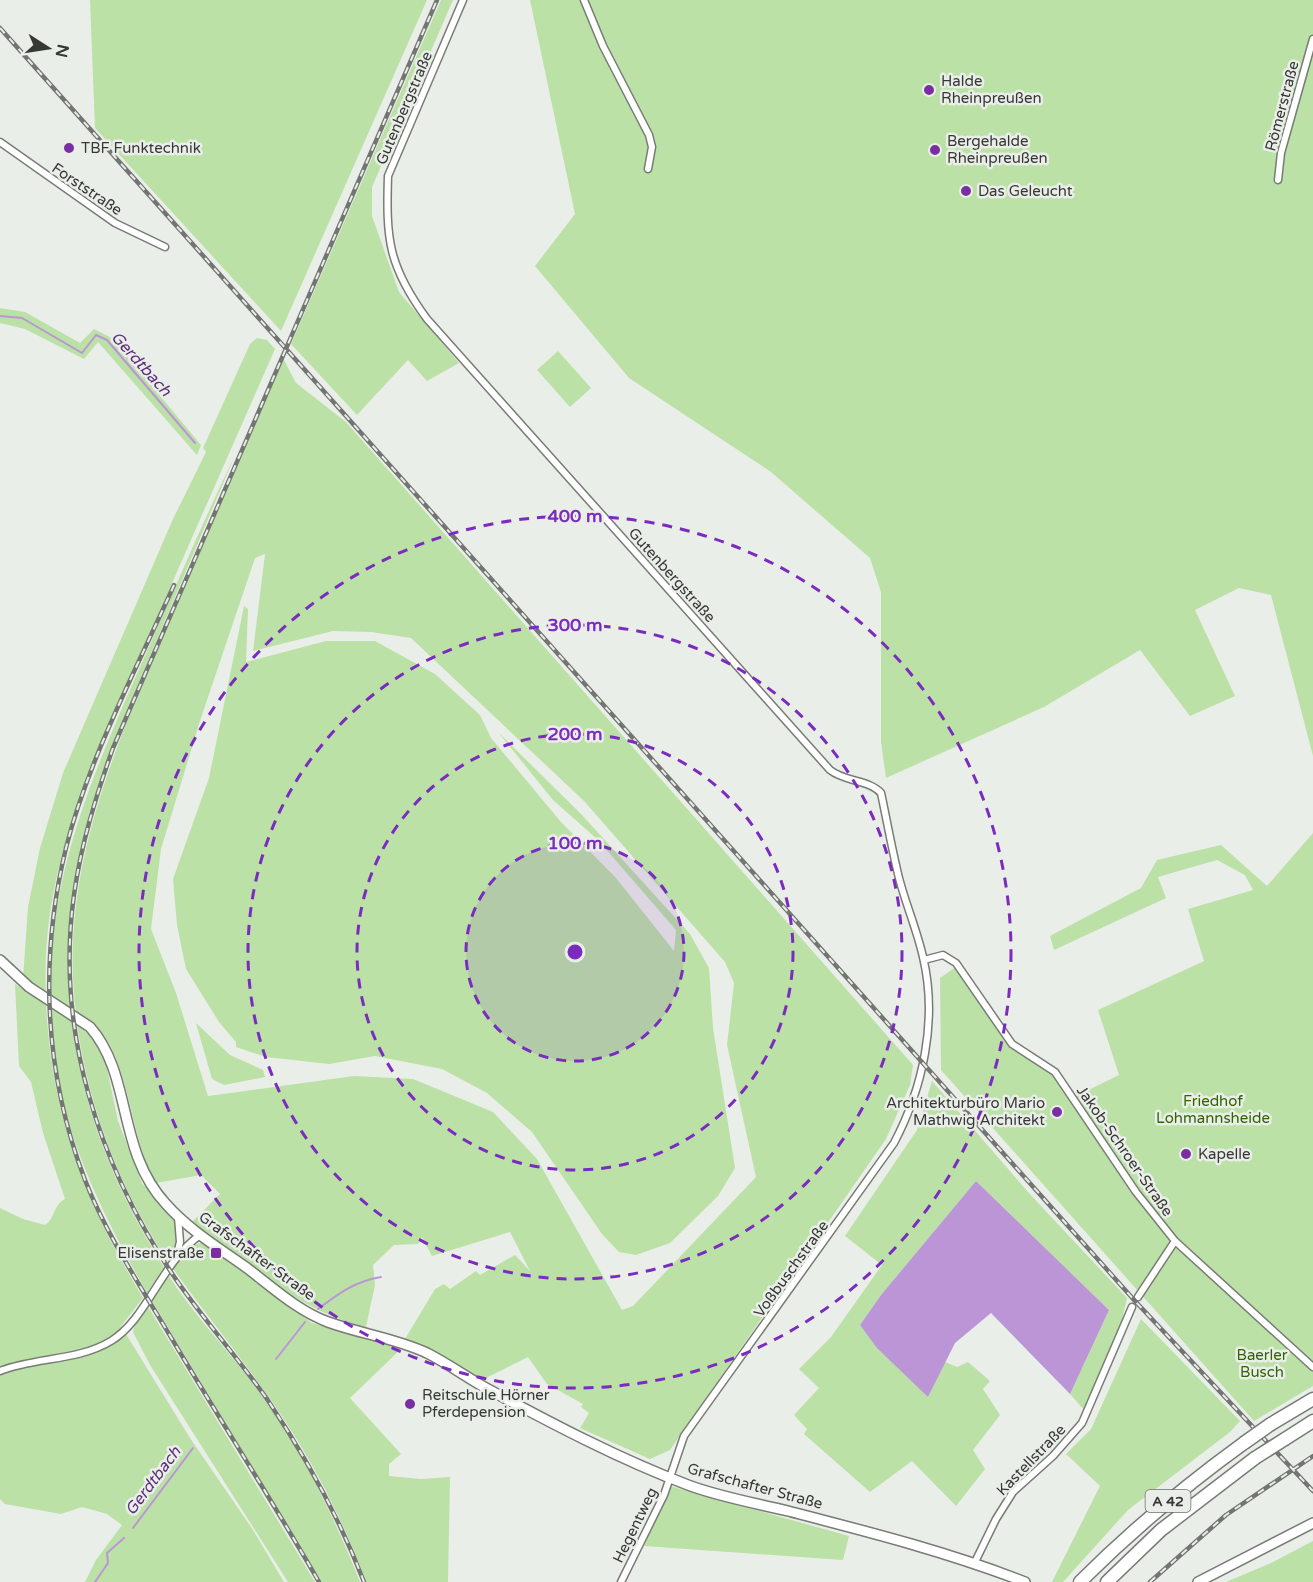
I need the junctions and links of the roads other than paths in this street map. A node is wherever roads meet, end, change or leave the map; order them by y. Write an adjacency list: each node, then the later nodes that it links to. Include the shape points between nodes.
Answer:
1 (463, 0): 9 (street, Gutenbergstraße, via 388,176 389,241 404,285 434,327 830,770 840,778 875,787 881,793 900,880)
2 (584, 0): 5 (street, via 649,135 652,147)
3 (1313, 39): 6 (street, Römerstraße, via 1281,153)
4 (0, 142): 7 (street, Forststraße, via 115,224)
5 (648, 169)
6 (1278, 180)
7 (165, 247)
8 (0, 960): 11 (main road, Grafschafter Straße, via 29,987 97,1035 110,1055 138,1160 149,1182)
9 (924, 960): 10 (street, Gutenbergstraße, via 928,1020); 13 (street, Jakob-Schroer-Straße, via 950,957 1012,1044 1055,1072 1136,1192)
10 (922, 1070): 21 (street, Voßbuschstraße, via 907,1119 894,1143 690,1425)
11 (178, 1216): 12 (main road, Grafschafter Straße); 14 (street, via 180,1242)
12 (200, 1235): 14 (street); 21 (main road, Grafschafter Straße, via 305,1311 330,1323 379,1335 431,1355 496,1392)
13 (1175, 1241): 15 (street); 17 (street, Jakob-Schroer-Straße)
14 (176, 1254): 18 (street, via 135,1317 114,1340 75,1355)
15 (1138, 1297)
16 (1132, 1307): 23 (street, Kastellstraße, via 1082,1423 1013,1492)
17 (1313, 1367)
18 (0, 1371)
19 (1313, 1399): 26 (highway, A 42, bridge, via 1244,1443 1155,1511)
20 (1313, 1421): 27 (highway, A 42, bridge, via 1255,1458 1161,1530)
21 (670, 1478): 23 (main road, Grafschafter Straße); 24 (street, Hegentweg)
22 (1313, 1523): 28 (main road)
23 (975, 1562): 25 (main road, Grafschafter Straße)
24 (621, 1582)
25 (1025, 1582)
26 (1080, 1582)
27 (1107, 1582)
28 (1198, 1582)

